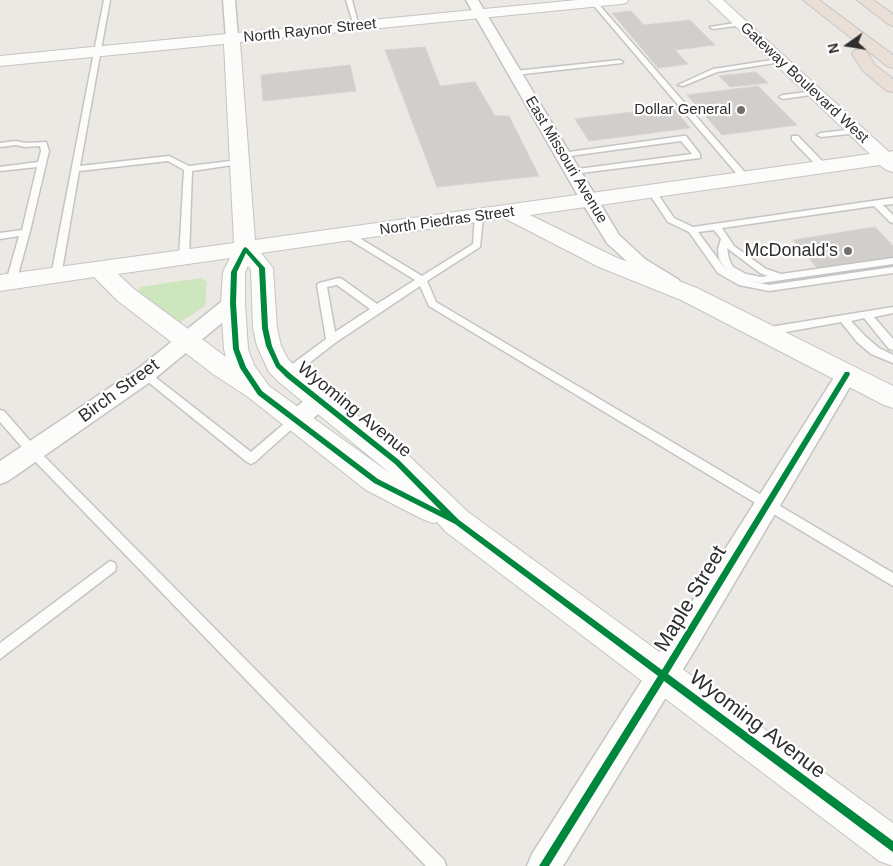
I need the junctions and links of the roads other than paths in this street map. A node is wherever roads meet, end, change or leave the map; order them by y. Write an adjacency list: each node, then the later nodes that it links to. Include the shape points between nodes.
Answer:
1 (107, 0): 16 (lane)
2 (229, 0): 15 (street, Wyoming Avenue)
3 (349, 0): 13 (lane)
4 (621, 0): 7 (main road, North Raynor Street)
5 (715, 0): 11 (main road, Gateway Boulevard West)
6 (864, 0): 10 (highway)
7 (593, 1): 9 (main road, North Raynor Street); 41 (lane)
8 (816, 4): 12 (highway)
9 (476, 7): 13 (main road, North Raynor Street); 21 (street, East Missouri Avenue)
10 (887, 17)
11 (741, 24): 14 (lane); 18 (main road, Gateway Boulevard West)
12 (841, 24): 20 (highway); 23 (highway, via 868,68)
13 (357, 26): 15 (main road, North Raynor Street)
14 (713, 27)
15 (232, 38): 16 (main road, North Raynor Street); 34 (main road, Wyoming Avenue)
16 (97, 52): 17 (main road, North Raynor Street); 38 (lane)
17 (0, 61)
18 (779, 61): 22 (lane, via 715,70); 24 (main road, Gateway Boulevard West)
19 (620, 62): 21 (lane)
20 (893, 63)
21 (515, 73): 32 (street, East Missouri Avenue)
22 (681, 85)
23 (893, 87)
24 (815, 94): 25 (lane); 26 (main road, Gateway Boulevard West)
25 (783, 97)
26 (855, 130): 27 (lane); 33 (main road, Gateway Boulevard West)
27 (821, 135)
28 (795, 138): 36 (lane)
29 (0, 144): 30 (lane, via 16,142)
30 (25, 145): 31 (lane); 35 (lane, via 43,144)
31 (0, 152)
32 (562, 155): 40 (street, East Missouri Avenue); 40 (lane, via 683,138 697,156)
33 (890, 160): 36 (main road, North Piedras Street)
34 (239, 162): 39 (lane); 55 (main road, Wyoming Avenue)
35 (42, 164): 37 (lane); 51 (lane)
36 (823, 167): 41 (main road, North Piedras Street)
37 (0, 169)
38 (75, 169): 39 (lane, via 170,158); 60 (lane)
39 (188, 169): 56 (lane)
40 (572, 172): 43 (street, East Missouri Avenue)
41 (744, 178): 42 (main road, North Piedras Street)
42 (652, 192): 43 (main road, North Piedras Street); 50 (lane, via 672,220)
43 (589, 201): 46 (main road, North Piedras Street); 64 (street, East Missouri Avenue, via 613,239 625,251 660,278)
44 (893, 201): 45 (lane)
45 (876, 203): 48 (lane); 49 (lane)
46 (508, 212): 47 (main road, North Piedras Street); 64 (main road, East Missouri Avenue, via 607,262)
47 (479, 216): 52 (main road, North Piedras Street); 62 (lane, via 477,246)
48 (893, 220)
49 (716, 226): 50 (lane); 54 (lane)
50 (692, 230): 59 (lane, via 721,271 742,283 758,287)
51 (24, 233): 53 (lane); 63 (lane)
52 (348, 234): 55 (main road, North Piedras Street); 62 (lane)
53 (0, 236)
54 (725, 239): 61 (lane, via 731,248 763,271); 61 (lane, via 722,249 730,269 761,280)
55 (245, 249): 56 (main road, North Piedras Street); 65 (main road, Wyoming Avenue, via 234,272); 76 (main road, Wyoming Avenue, via 262,268 269,346 278,365)
56 (184, 258): 58 (main road, North Piedras Street)
57 (893, 261): 61 (lane)
58 (100, 270): 60 (main road, North Piedras Street); 71 (main road, via 126,295)
59 (893, 270)
60 (56, 276): 63 (main road, North Piedras Street)
61 (781, 277)
62 (422, 280): 66 (lane); 85 (lane, via 432,304)
63 (3, 284)
64 (689, 294): 70 (main road, East Missouri Avenue)
65 (233, 303): 71 (street, Birch Street); 78 (main road, Wyoming Avenue, via 236,349 243,368)
66 (377, 309): 72 (lane); 72 (lane, via 339,282 322,285)
67 (893, 310): 68 (lane)
68 (867, 315): 69 (lane); 73 (lane)
69 (843, 318): 70 (lane); 74 (lane, via 875,351)
70 (764, 332): 77 (main road, East Missouri Avenue)
71 (187, 340): 75 (street, Birch Street); 78 (main road)
72 (332, 340): 76 (lane)
73 (893, 346)
74 (893, 359)
75 (146, 374): 82 (lane, via 252,459); 83 (street, Birch Street)
76 (287, 374): 80 (main road, Wyoming Avenue)
77 (848, 374): 79 (main road, East Missouri Avenue); 85 (street, Maple Street)
78 (260, 393): 82 (main road, Wyoming Avenue)
79 (893, 398)
80 (320, 400): 82 (street); 86 (main road, Wyoming Avenue, via 396,462)
81 (0, 414): 83 (lane)
82 (297, 420): 86 (main road, Wyoming Avenue, via 376,480)
83 (33, 452): 84 (street, Birch Street); 92 (lane)
84 (0, 474)
85 (768, 504): 88 (lane); 90 (street, Maple Street)
86 (457, 522): 90 (main road, Wyoming Avenue)
87 (110, 566): 89 (lane)
88 (893, 580)
89 (0, 652)
90 (664, 675): 91 (main road, Wyoming Avenue); 93 (street, Maple Street)
91 (893, 847)
92 (438, 866)
93 (544, 866)

